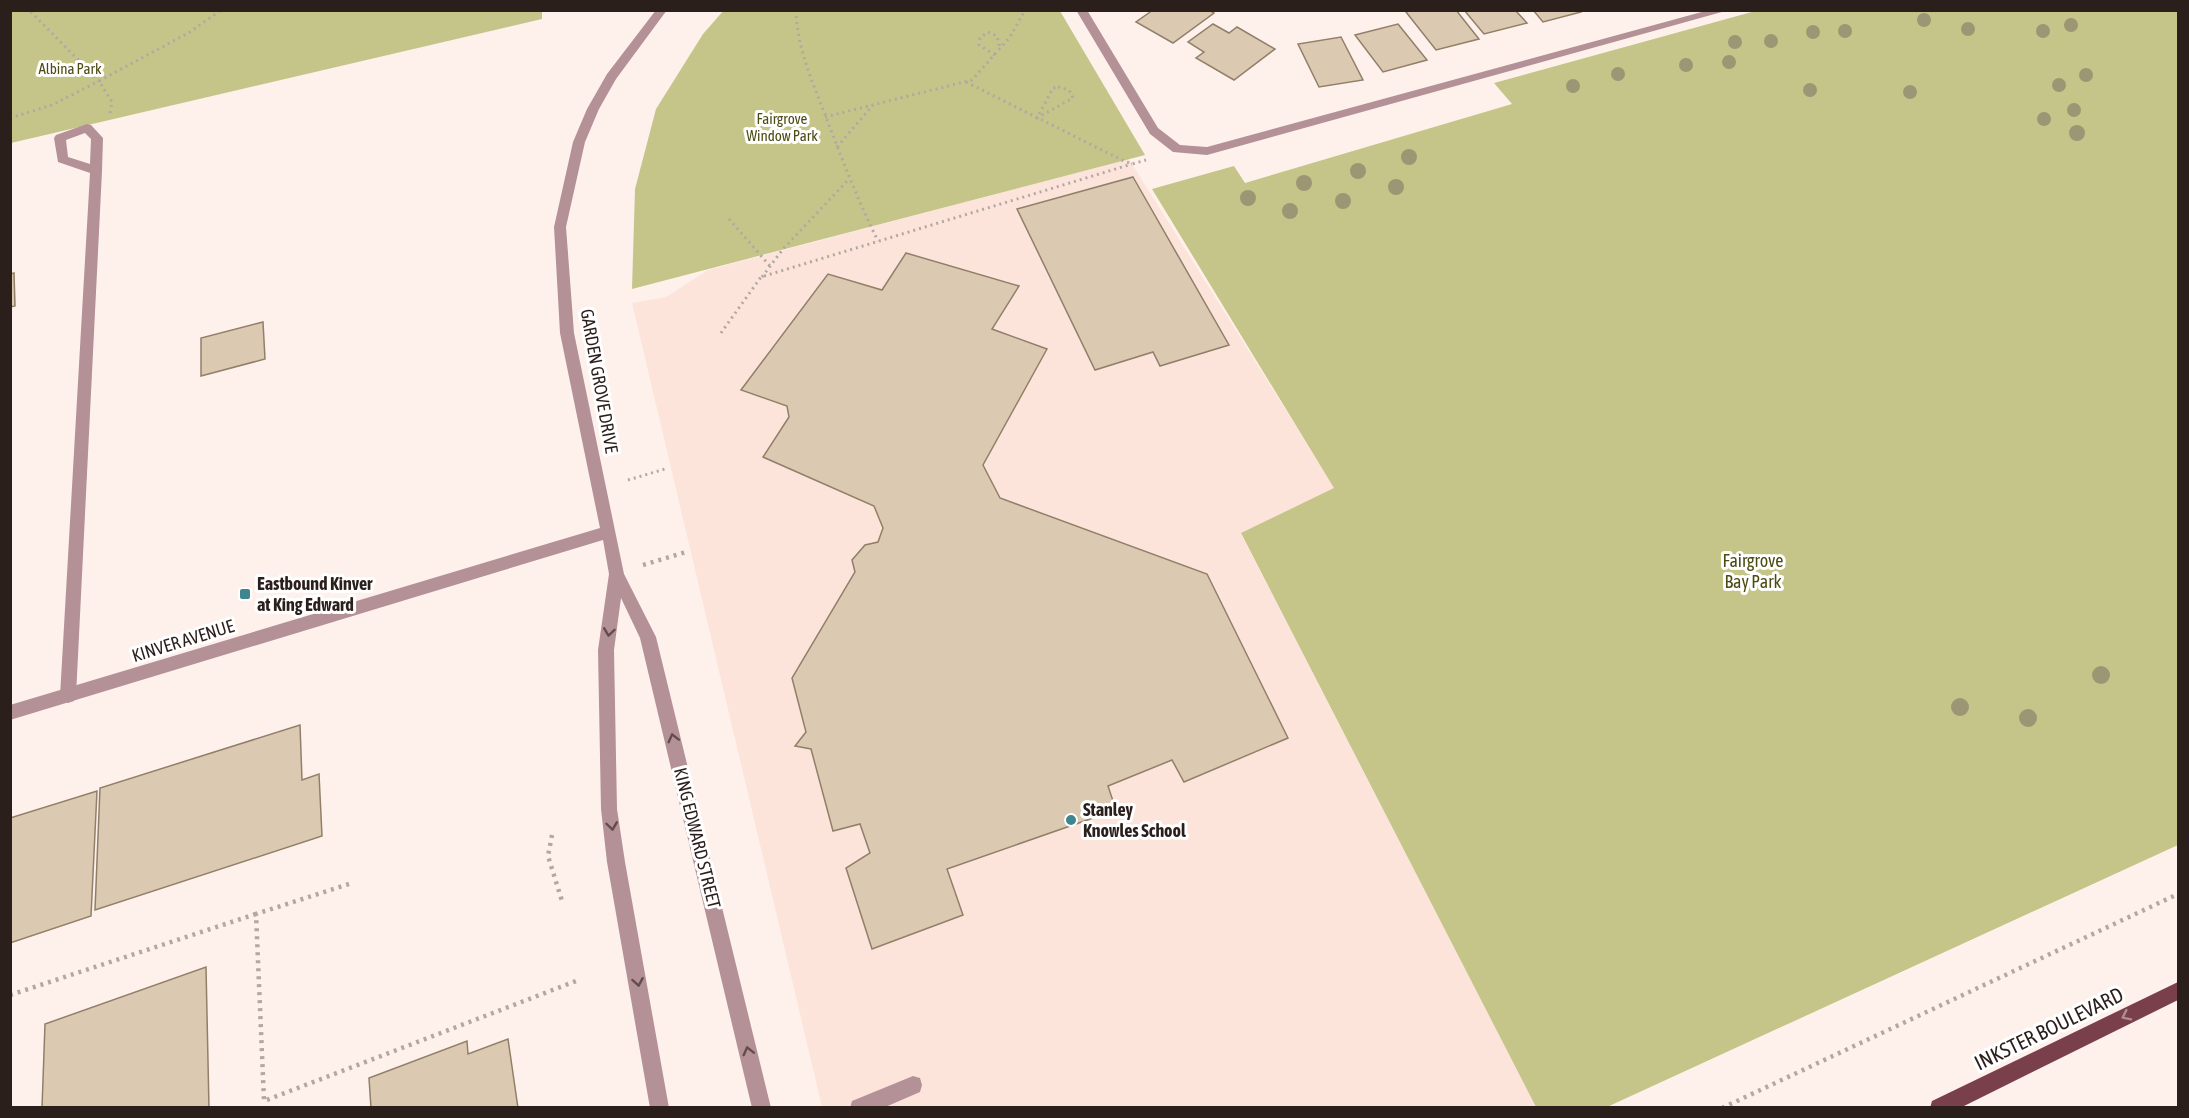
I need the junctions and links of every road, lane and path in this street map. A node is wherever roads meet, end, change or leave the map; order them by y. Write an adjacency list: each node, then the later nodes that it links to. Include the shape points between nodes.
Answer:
1 (29, 10): 10 (path)
2 (221, 10): 10 (path, via 190,32)
3 (662, 10): 29 (street, GARDEN GROVE DRIVE, via 611,77 593,109 579,142 560,227 567,333)
4 (796, 10): 13 (path, via 795,30)
5 (1025, 10): 8 (path)
6 (1081, 10): 18 (street, via 1154,131)
7 (1724, 10): 18 (street, via 1207,151)
8 (1000, 48): 9 (path); 9 (path, via 996,36 988,32 980,38 979,45)
9 (994, 55): 11 (path, via 978,74)
10 (99, 81): 14 (path, via 52,105); 16 (path, via 112,102 108,127)
11 (966, 81): 12 (path); 15 (path)
12 (873, 105): 13 (path); 17 (path)
13 (825, 117): 17 (path)
14 (10, 118)
15 (1037, 118): 15 (path, via 1073,98 1069,90 1053,88); 19 (path)
16 (97, 138): 20 (street); 20 (street, via 87,128 60,138 62,159)
17 (837, 147): 21 (path)
18 (1177, 149): 19 (path)
19 (1132, 164): 23 (path)
20 (96, 171): 32 (street)
21 (849, 179): 23 (path); 24 (path)
22 (729, 219): 24 (path)
23 (878, 241): 25 (path)
24 (770, 266): 25 (path)
25 (761, 277): 26 (path)
26 (721, 333)
27 (665, 469): 28 (path)
28 (628, 480)
29 (608, 532): 31 (street, KING EDWARD STREET); 32 (street, KINVER AVENUE)
30 (686, 552): 31 (path)
31 (617, 574): 44 (street, KING EDWARD STREET, one-way to 44, via 606,650 609,809); 45 (street, KING EDWARD STREET, one-way to 31, via 648,637)
32 (68, 696): 33 (street, KINVER AVENUE)
33 (10, 713)
34 (552, 835): 37 (path, via 548,856)
35 (349, 885): 38 (path)
36 (2178, 894): 47 (path)
37 (562, 901)
38 (256, 914): 41 (path); 43 (path)
39 (576, 981): 43 (path)
40 (2178, 991): 48 (main road, INKSTER BOULEVARD, one-way to 48)
41 (10, 995)
42 (913, 1085): 46 (street)
43 (264, 1104)
44 (660, 1107)
45 (762, 1107)
46 (859, 1107)
47 (1722, 1107)
48 (1939, 1107)

